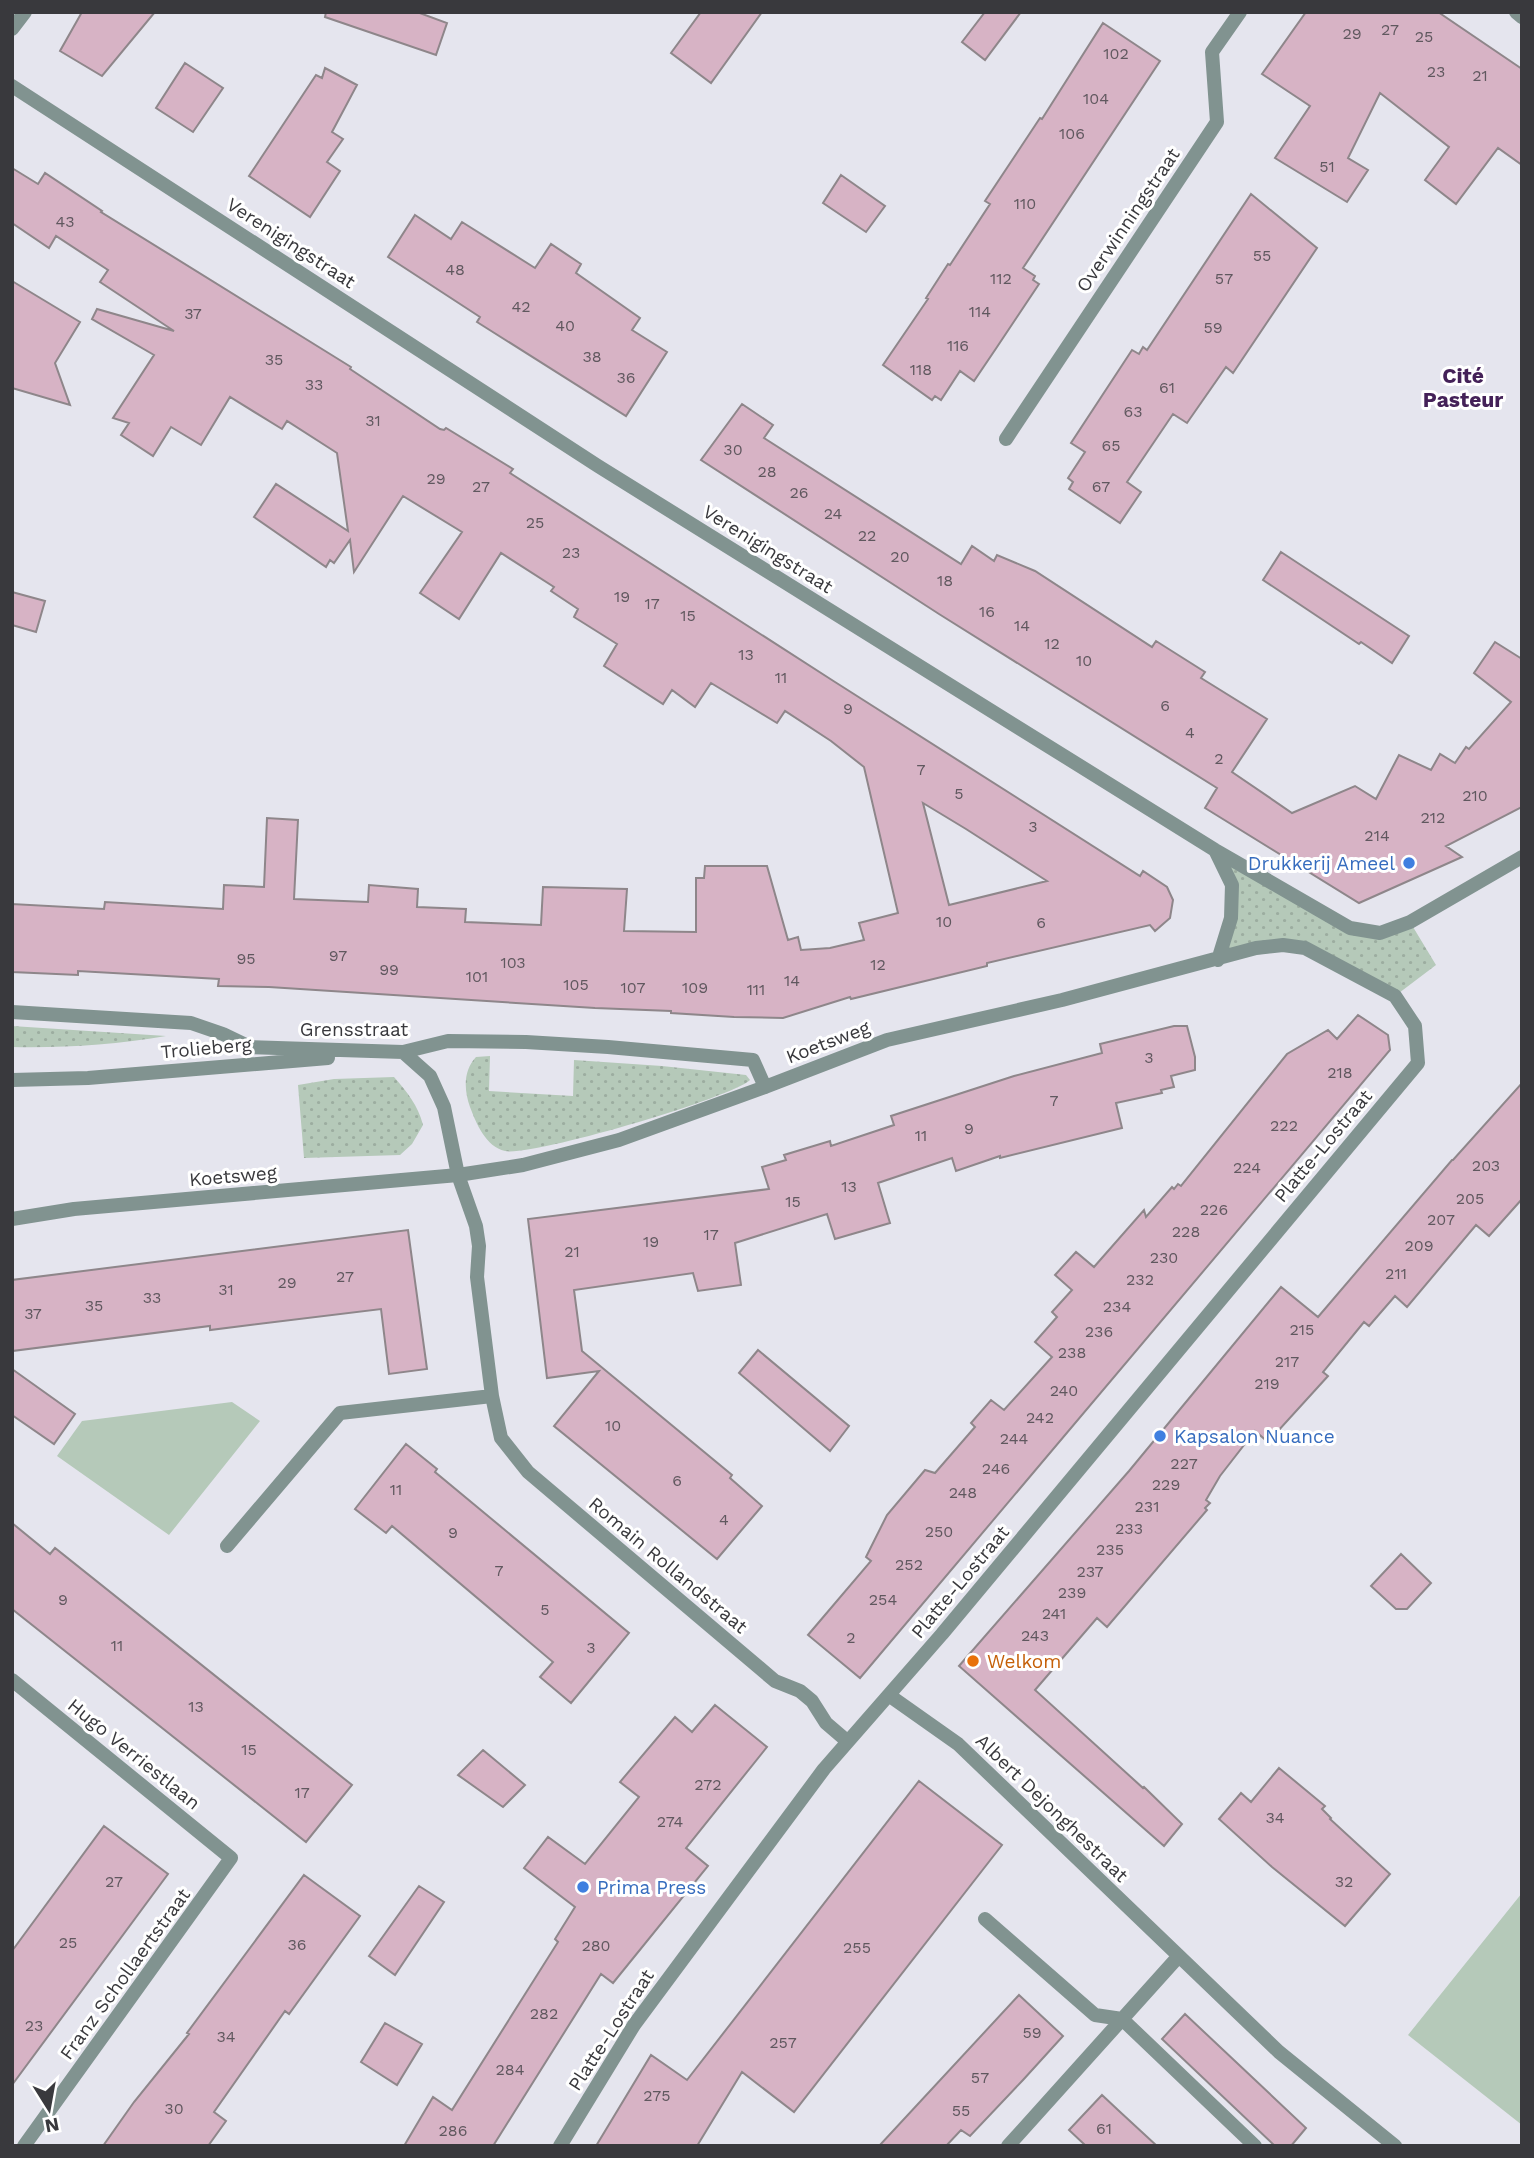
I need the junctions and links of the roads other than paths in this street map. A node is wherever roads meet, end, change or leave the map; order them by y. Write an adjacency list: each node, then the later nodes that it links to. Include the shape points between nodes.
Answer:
1 (25, 12): 5 (street)
2 (1240, 12): 7 (street, Overwinningstraat, via 1212,52 1217,122)
3 (1516, 12): 4 (street)
4 (1522, 17)
5 (12, 29)
6 (12, 86): 8 (street, Verenigingstraat, via 598,466)
7 (1006, 439)
8 (1215, 850): 9 (street, Verenigingstraat, via 1350,928 1380,933 1410,922); 10 (street, via 1232,885 1231,918)
9 (1522, 857)
10 (1217, 960): 13 (street, Koetsweg, via 1256,948 1305,948 1395,996 1415,1026); 15 (street, Koetsweg, via 887,1040)
11 (12, 1013): 12 (street, Grensstraat, via 191,1023 250,1047)
12 (403, 1052): 14 (street, Trolieberg); 15 (street, Grensstraat, via 461,1041 608,1047 753,1060); 16 (street, via 430,1076 444,1107)
13 (1418, 1063): 21 (street, Platte-Lostraat)
14 (12, 1080)
15 (765, 1087): 16 (street, Koetsweg, via 619,1140 523,1165)
16 (458, 1175): 17 (street, Koetsweg, via 74,1209); 18 (street, Romain Rollandstraat, via 476,1226 477,1277)
17 (12, 1219)
18 (492, 1396): 19 (street, via 340,1413); 22 (street, Romain Rollandstraat, via 501,1438 528,1472 775,1681 812,1701 826,1723)
19 (227, 1546)
20 (12, 1680): 23 (street, Hugo Verriestlaan)
21 (890, 1696): 22 (street, Platte-Lostraat); 25 (street, Albert Dejonghestraat, via 958,1744)
22 (847, 1741): 28 (street, Platte-Lostraat, via 634,2025)
23 (232, 1858): 27 (street, Franz Schollaertstraat)
24 (985, 1919): 26 (street, via 1095,2015)
25 (1178, 1957): 26 (street); 31 (street, Albert Dejonghestraat, via 1279,2052)
26 (1122, 2020): 29 (street); 30 (street)
27 (24, 2146)
28 (560, 2146)
29 (1008, 2146)
30 (1255, 2146)
31 (1395, 2146)

